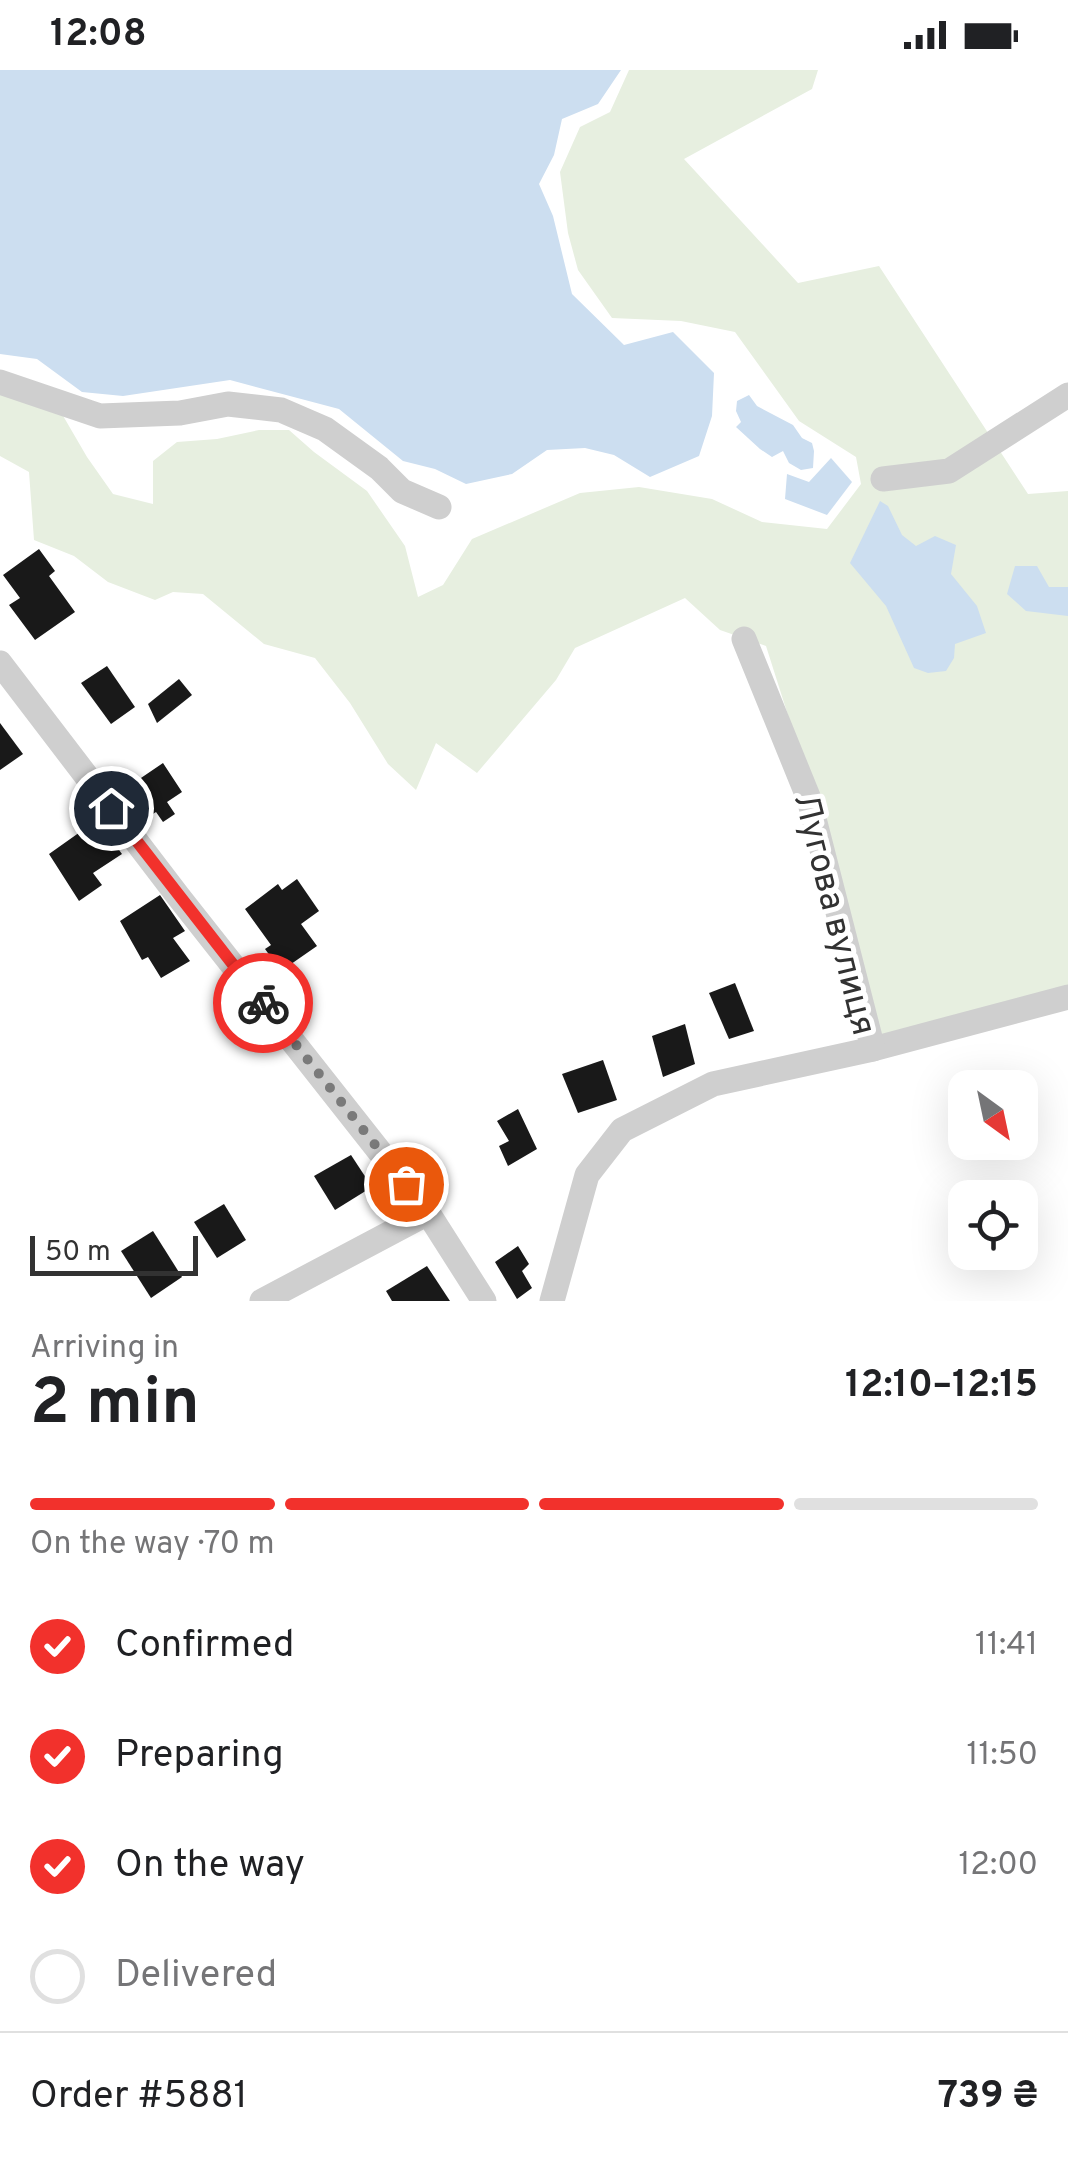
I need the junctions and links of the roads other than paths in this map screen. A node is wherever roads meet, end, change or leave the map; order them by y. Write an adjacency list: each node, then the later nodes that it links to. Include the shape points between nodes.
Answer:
1 (0, 382): 4 (street, via 100,416 228,404 281,410 325,429 402,491)
2 (1068, 394): 3 (street, via 949,471)
3 (883, 479)
4 (439, 508)
5 (744, 639): 8 (street, Лугова вулиця, via 809,799)
6 (0, 663): 9 (street)
7 (1068, 997): 8 (street)
8 (873, 1049): 12 (street, Лугова вулиця, via 713,1084 622,1130 587,1175)
9 (428, 1214): 10 (street); 11 (street)
10 (262, 1301)
11 (484, 1301)
12 (552, 1301)

